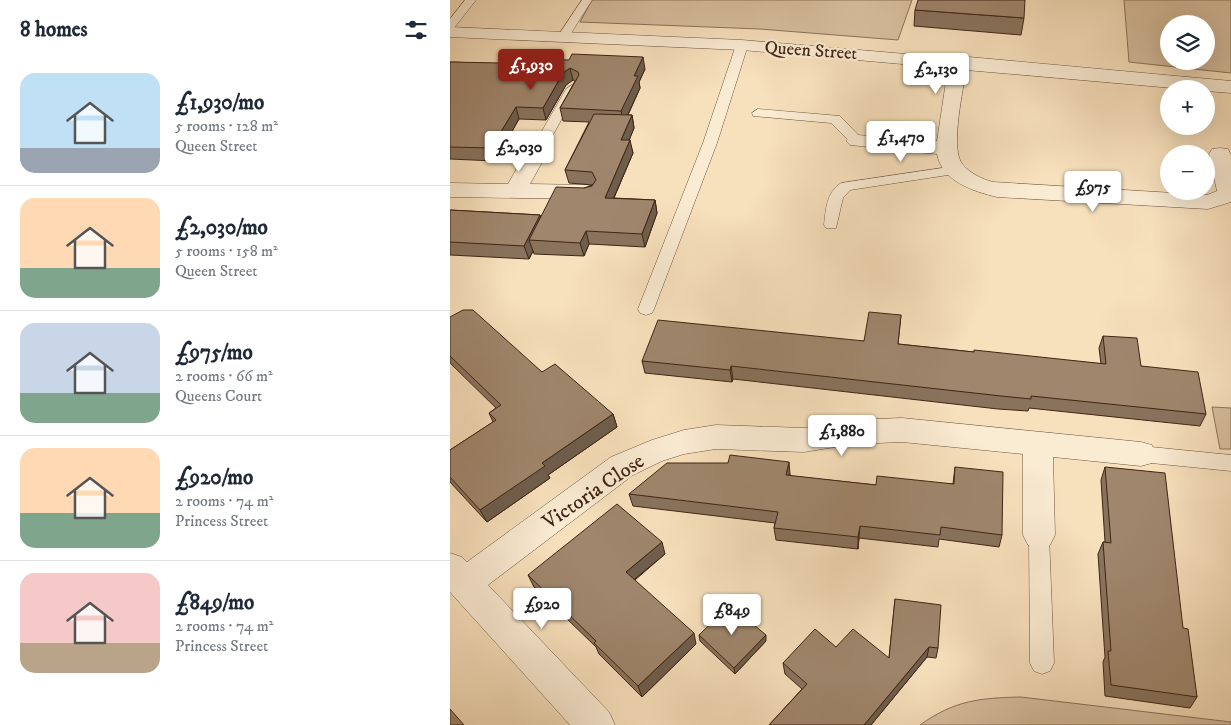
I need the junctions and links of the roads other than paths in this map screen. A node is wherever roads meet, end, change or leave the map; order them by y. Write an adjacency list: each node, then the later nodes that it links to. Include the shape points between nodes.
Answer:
1 (470, 0): 3 (lane)
2 (587, 0): 5 (lane)
3 (450, 26)
4 (450, 32): 5 (street, Queen Street)
5 (564, 36): 6 (street, Queen Street)
6 (742, 45): 7 (street, Queen Street); 20 (lane, via 710,143)
7 (958, 62): 9 (street, Queen Street); 12 (street)
8 (574, 86): 14 (lane)
9 (1231, 87)
10 (758, 113): 11 (lane, via 835,119)
11 (857, 141): 12 (street)
12 (948, 148): 15 (street, via 949,160)
13 (1220, 154): 15 (street, via 1228,192 1224,197 1208,202 1007,191 970,180)
14 (534, 157): 17 (street)
15 (956, 170): 19 (lane, via 846,186 835,197)
16 (450, 190): 17 (street)
17 (515, 192): 18 (street)
18 (587, 192)
19 (831, 225)
20 (646, 309)
21 (1038, 443): 22 (street, Victoria Close); 24 (street); 25 (street, Victoria Close, via 902,430 854,432 804,440 716,437 684,442 622,466)
22 (1141, 454): 23 (lane)
23 (1231, 464)
24 (1039, 536): 26 (lane)
25 (457, 576): 27 (street)
26 (1042, 663)
27 (596, 725)

